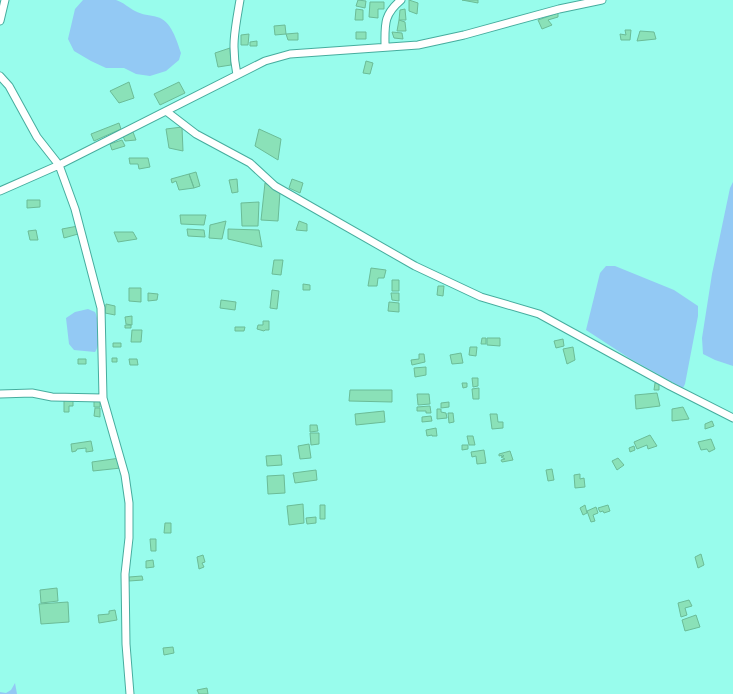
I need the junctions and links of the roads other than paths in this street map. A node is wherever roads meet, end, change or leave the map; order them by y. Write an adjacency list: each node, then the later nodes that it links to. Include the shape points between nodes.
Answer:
1 (5, 0): 5 (street)
2 (240, 0): 7 (street, via 234,37)
3 (401, 0): 6 (street, via 388,13)
4 (602, 0): 6 (street, via 418,45)
5 (0, 21)
6 (385, 47): 7 (street, via 290,54 265,61)
7 (237, 75): 9 (street)
8 (0, 76): 10 (street, via 9,86 37,137)
9 (166, 111): 10 (street); 14 (street, via 196,134 250,163 275,186 415,266 481,297 539,314)
10 (59, 165): 11 (street); 13 (street, via 75,209 101,308)
11 (0, 190)
12 (0, 394): 13 (street, via 32,393 52,397)
13 (103, 398): 15 (street, via 125,475 129,504 125,574)
14 (733, 418)
15 (130, 694)

